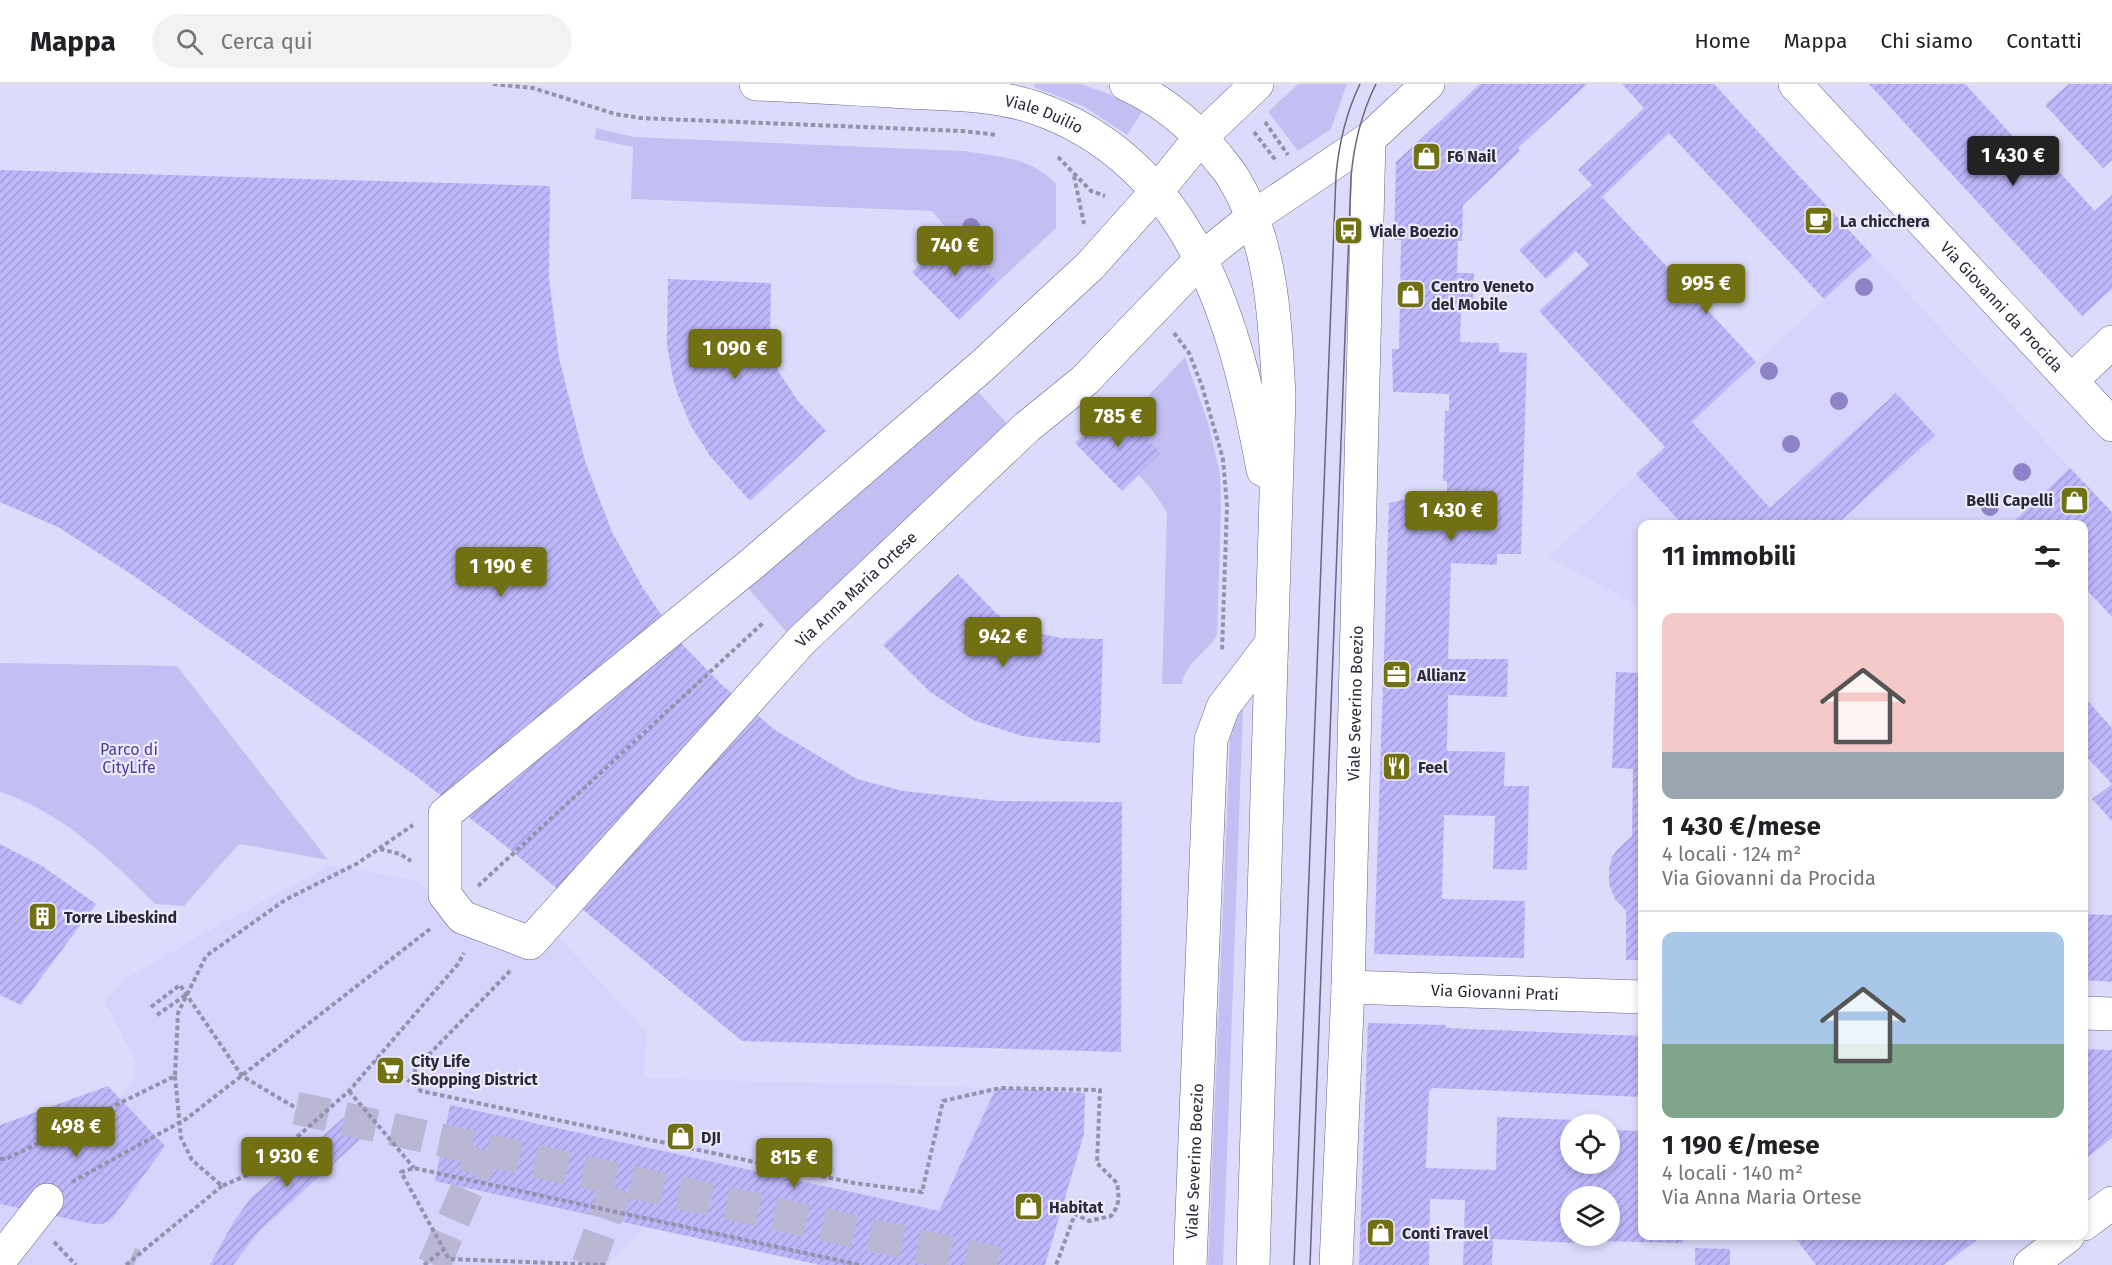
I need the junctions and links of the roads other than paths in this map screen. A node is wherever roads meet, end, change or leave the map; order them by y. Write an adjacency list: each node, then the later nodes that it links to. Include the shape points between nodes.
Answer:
1 (756, 84): 8 (street, Viale Duilio, via 952,94 994,98 1035,108 1073,124 1119,153)
2 (1126, 84): 6 (street, via 1171,110)
3 (1428, 84): 7 (street, Via Anna Maria Ortese)
4 (1796, 84): 12 (street, Via Giovanni da Procida)
5 (1255, 98): 6 (street)
6 (1201, 137): 8 (street); 9 (street, via 1234,178)
7 (1369, 139): 9 (street, Via Anna Maria Ortese); 16 (street, Viale Severino Boezio)
8 (1157, 191): 10 (street, Viale Duilio); 10 (street, Via Anna Maria Ortese, via 1102,254 982,366 753,563 445,814 445,895 462,917 530,943 801,640 1027,427 1085,380)
9 (1253, 217): 10 (street, Via Anna Maria Ortese); 14 (street, via 1267,267 1276,326 1279,396)
10 (1202, 258): 14 (street, via 1250,399)
11 (2112, 342): 12 (street)
12 (2071, 381): 13 (street, Via Giovanni da Procida)
13 (2112, 425)
14 (1274, 534): 15 (street)
15 (1270, 644): 25 (street, Viale Severino Boezio, via 1223,706 1211,740); 26 (street)
16 (1348, 987): 17 (street, Via Giovanni Prati); 27 (street, Viale Severino Boezio)
17 (1638, 997)
18 (2088, 1013): 19 (street)
19 (2112, 1014)
20 (47, 1200): 24 (street)
21 (2112, 1203): 22 (street)
22 (2088, 1221)
23 (2063, 1240): 28 (street)
24 (0, 1260)
25 (1190, 1265)
26 (1253, 1265)
27 (1336, 1265)
28 (2030, 1265)

